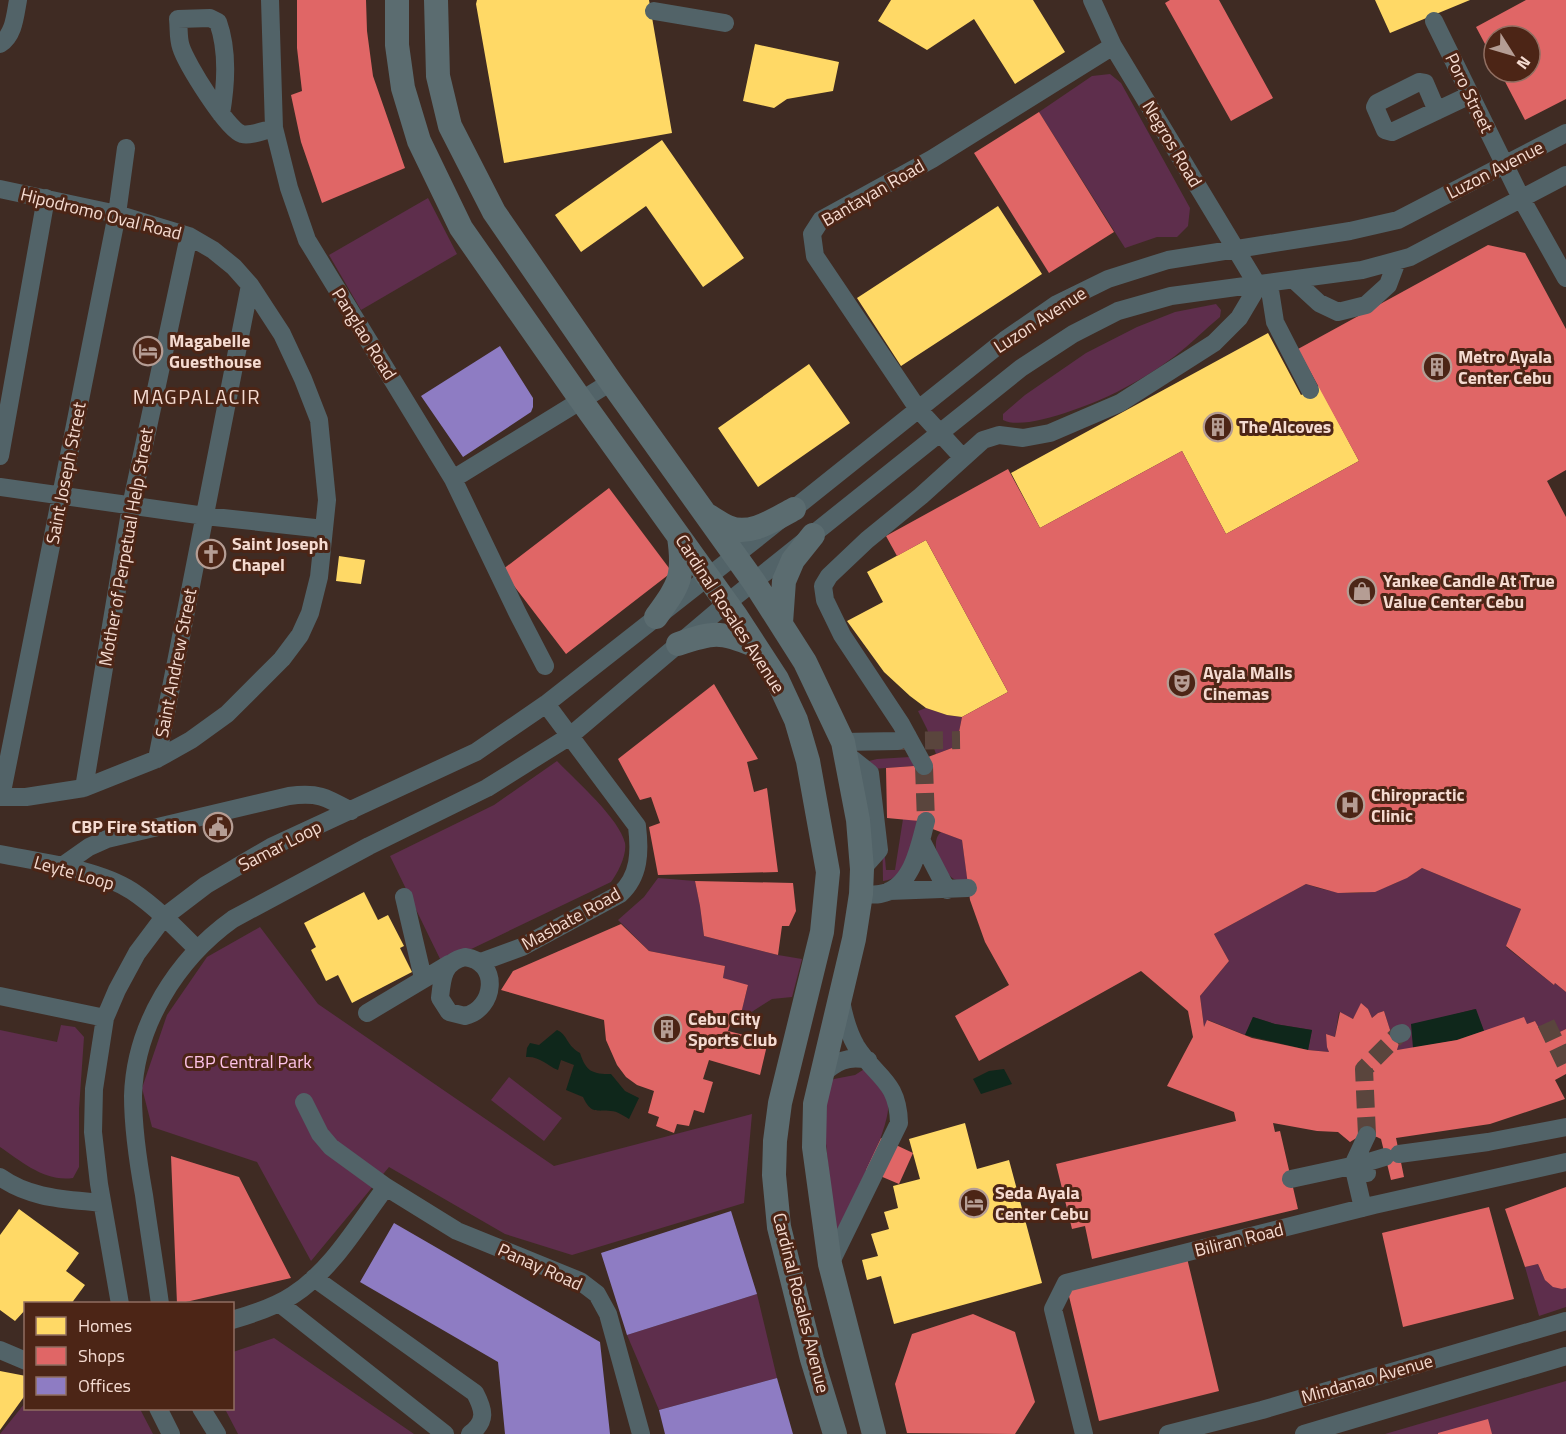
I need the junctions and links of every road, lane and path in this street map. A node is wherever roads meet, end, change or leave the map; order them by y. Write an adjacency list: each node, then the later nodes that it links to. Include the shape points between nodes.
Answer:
1 (18, 0): 10 (street, via 12,30)
2 (270, 0): 15 (street, Panglao Road)
3 (397, 0): 33 (main road, Cardinal Rosales Avenue, via 397,45 403,88 419,141 461,228)
4 (436, 0): 31 (main road, Cardinal Rosales Avenue, via 438,76 450,126 494,212)
5 (1092, 0): 11 (street, Negros Road)
6 (690, 8): 7 (street); 9 (street)
7 (654, 11)
8 (1434, 21): 12 (street, Poro Street)
9 (725, 22)
10 (0, 44)
11 (1113, 46): 25 (street, Negros Road); 34 (street, Bantayan Road, via 932,159 815,226 814,256)
12 (1470, 95): 13 (street); 18 (street, Poro Street)
13 (1437, 111)
14 (221, 114): 14 (street, via 189,67 180,46 178,19 210,18 218,22 225,77); 15 (street, via 244,135)
15 (274, 128): 38 (street, Panglao Road, via 307,240)
16 (1566, 133): 18 (street, Luzon Avenue)
17 (126, 148): 23 (street, Saint Joseph Street)
18 (1504, 166): 22 (street, Poro Street); 25 (street, Luzon Avenue, via 1398,220)
19 (1566, 175): 22 (street, Luzon Avenue)
20 (0, 189): 21 (street, Hipodromo Oval Road)
21 (46, 198): 23 (street, Hipodromo Oval Road); 36 (street)
22 (1521, 198): 26 (street, Luzon Avenue); 27 (street, Poro Street)
23 (117, 214): 24 (street, Hipodromo Oval Road); 40 (street, Saint Joseph Street)
24 (189, 236): 29 (street, Hipodromo Oval Road, via 227,261); 41 (street, Mother of Perpetual Help Street)
25 (1235, 249): 30 (street, Negros Road); 34 (street, Luzon Avenue, via 1168,260 1108,279 1057,304)
26 (1397, 261): 28 (street, Luzon Avenue); 28 (street, via 1388,285 1366,305 1338,312 1319,303)
27 (1566, 278)
28 (1294, 280): 30 (street, Luzon Avenue)
29 (250, 285): 44 (street, Saint Andrew Street); 45 (street, Hipodromo Oval Road, via 282,334 318,420 327,500)
30 (1263, 285): 32 (street, via 1275,322); 35 (street, Luzon Avenue, via 1171,296 1118,311 1021,368); 37 (street, via 1214,343 1120,403 1050,433 1023,438 990,436)
31 (611, 382): 33 (street); 43 (main road, Cardinal Rosales Avenue)
32 (1310, 390)
33 (581, 400): 38 (street); 46 (main road, Cardinal Rosales Avenue)
34 (918, 409): 35 (street); 42 (street, Luzon Avenue)
35 (940, 433): 37 (street); 47 (street, Luzon Avenue)
36 (0, 456)
37 (963, 458): 62 (street, via 867,540 823,586 825,600 842,635)
38 (453, 479): 56 (street, Panglao Road)
39 (0, 487): 40 (street)
40 (61, 497): 41 (street); 64 (street, Saint Joseph Street)
41 (131, 506): 44 (street); 63 (street, Mother of Perpetual Help Street)
42 (794, 509): 43 (main road, via 744,531 729,528); 48 (street, Luzon Avenue)
43 (705, 514): 48 (main road, Cardinal Rosales Avenue)
44 (205, 516): 45 (street); 61 (street, Saint Andrew Street)
45 (324, 529): 61 (street, Hipodromo Oval Road, via 319,577 300,635 282,659 227,714)
46 (678, 535): 49 (main road, Cardinal Rosales Avenue); 52 (main road, via 682,571 676,590)
47 (813, 535): 50 (street, Luzon Avenue); 53 (main road, via 793,560 784,581)
48 (735, 556): 49 (street, Samar Loop); 50 (main road, Cardinal Rosales Avenue)
49 (708, 576): 51 (main road, Cardinal Rosales Avenue); 52 (street, Samar Loop)
50 (754, 582): 51 (street); 53 (main road, Cardinal Rosales Avenue)
51 (727, 603): 54 (street); 55 (main road, Cardinal Rosales Avenue)
52 (656, 617): 57 (street, Samar Loop)
53 (781, 623): 60 (main road, Cardinal Rosales Avenue, via 805,662)
54 (678, 644): 55 (main road, via 706,634 723,634); 58 (street)
55 (754, 645): 113 (main road, Cardinal Rosales Avenue, via 796,720 808,761 828,872 822,932 780,1103 774,1175 779,1227)
56 (545, 666)
57 (546, 704): 58 (street, Masbate Road); 65 (street, Samar Loop, via 476,752)
58 (570, 736): 76 (street, via 487,788 233,919); 77 (street, Masbate Road, via 637,826 640,849 636,869 620,894 522,947)
59 (898, 741): 60 (street)
60 (844, 748): 73 (main road, Cardinal Rosales Avenue, via 858,820)
61 (156, 759): 63 (street, Hipodromo Oval Road)
62 (924, 766)
63 (84, 788): 64 (street, Hipodromo Oval Road)
64 (0, 797)
65 (351, 811): 69 (street, via 311,793 289,796 107,839); 75 (street, Samar Loop, via 271,847 206,885)
66 (927, 821): 67 (street)
67 (921, 840): 71 (street); 72 (street, via 908,873)
68 (0, 854): 69 (street, Leyte Loop)
69 (62, 866): 75 (street, Leyte Loop, via 132,891)
70 (969, 888): 71 (street)
71 (947, 890): 72 (street)
72 (889, 891): 73 (street)
73 (861, 894): 81 (main road, Cardinal Rosales Avenue)
74 (404, 897): 79 (street)
75 (164, 917): 76 (street, Leyte Loop); 83 (street, Samar Loop, via 137,953)
76 (197, 949): 99 (street, via 158,1002 146,1031 133,1094 135,1139)
77 (481, 962): 78 (street, via 465,957); 78 (street, via 490,976 485,1003 465,1016 449,1011 440,998 444,970)
78 (450, 964): 79 (street)
79 (423, 978): 82 (street)
80 (0, 996): 83 (street)
81 (841, 1001): 84 (street, via 847,1029); 85 (main road, Cardinal Rosales Avenue)
82 (367, 1013)
83 (105, 1018): 94 (street, Samar Loop, via 94,1089 93,1132)
84 (868, 1060): 85 (street, via 846,1058); 96 (street, via 894,1092 898,1123)
85 (821, 1075): 96 (main road, Cardinal Rosales Avenue, via 815,1104 814,1147)
86 (304, 1102): 93 (street, Panay Road, via 332,1148)
87 (1566, 1127): 90 (street)
88 (1367, 1135): 90 (street)
89 (1566, 1162): 95 (street, Biliran Road)
90 (1359, 1164): 92 (street); 95 (street)
91 (0, 1177): 94 (street, via 44,1197)
92 (1291, 1179)
93 (386, 1187): 97 (street); 112 (street, Panay Road, via 457,1231 580,1281 597,1294 608,1314)
94 (102, 1203): 98 (street, Samar Loop)
95 (1368, 1207): 115 (street, Biliran Road, via 1066,1283 1053,1309)
96 (830, 1264): 114 (main road, Cardinal Rosales Avenue)
97 (314, 1278): 100 (street); 111 (street, via 475,1393 483,1417)
98 (120, 1302)
99 (160, 1302)
100 (279, 1303): 101 (street); 110 (street)
101 (234, 1319)
102 (1566, 1321): 116 (street, Mindanao Avenue)
103 (0, 1350): 105 (street)
104 (1566, 1356): 117 (street, Mindanao Avenue)
105 (24, 1360)
106 (159, 1410): 108 (street)
107 (202, 1410): 109 (street)
108 (171, 1434)
109 (217, 1434)
110 (445, 1434)
111 (470, 1434)
112 (641, 1434)
113 (835, 1434)
114 (874, 1434)
115 (1084, 1434)
116 (1168, 1434)
117 (1304, 1434)

